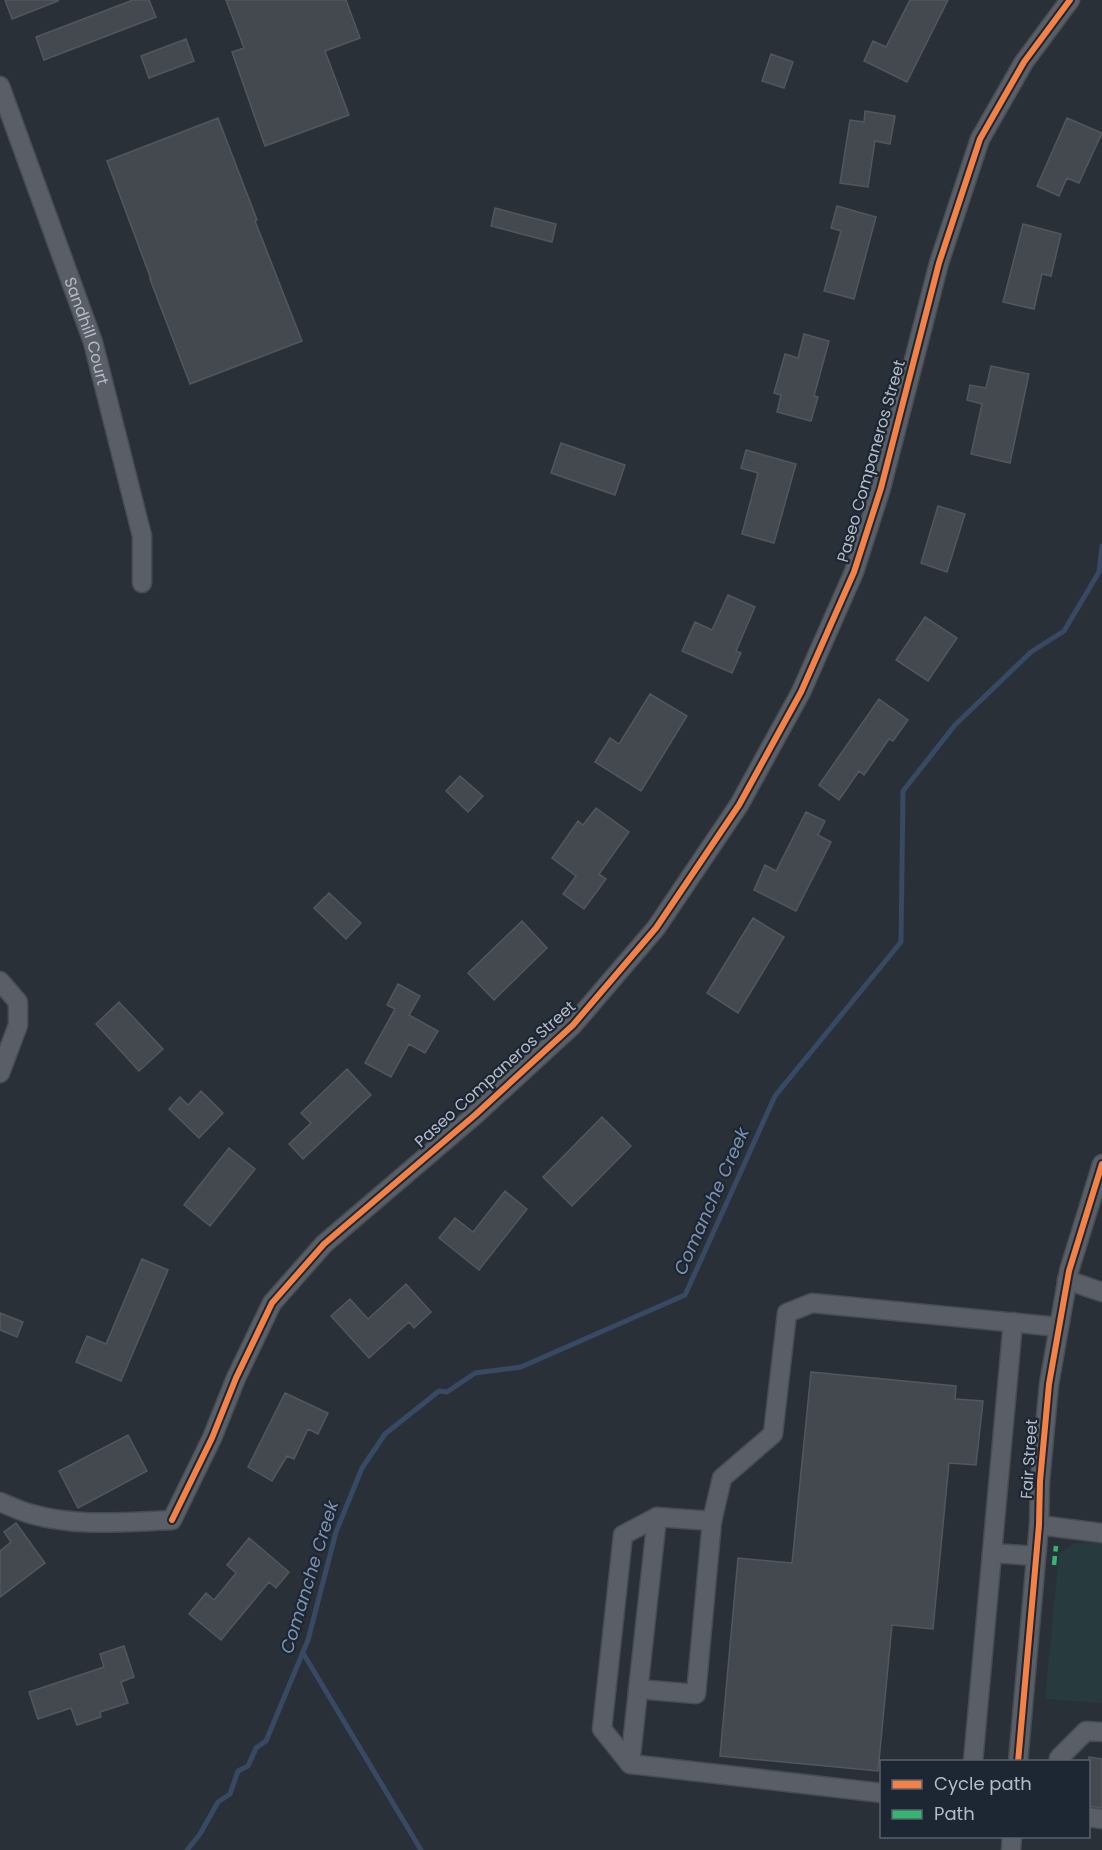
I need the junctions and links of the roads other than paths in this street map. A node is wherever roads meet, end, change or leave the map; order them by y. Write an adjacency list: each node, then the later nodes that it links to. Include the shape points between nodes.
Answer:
1 (1070, 0): 11 (street, Paseo Companeros Street, via 1024,62 980,139 939,263 854,572 801,692 739,806 656,928 573,1025 324,1244 272,1303 172,1520 69,1521 29,1514)
2 (0, 86): 3 (street, Sandhill Court, via 93,342 142,536)
3 (142, 583)
4 (0, 981): 5 (street, via 18,1002 18,1025)
5 (0, 1073)
6 (1102, 1164): 7 (street, Fair Street)
7 (1068, 1280): 8 (street); 10 (street, Fair Street)
8 (1102, 1292)
9 (1013, 1322): 10 (street); 13 (street, via 812,1303 787,1313 773,1434 722,1478); 16 (street)
10 (1059, 1327): 14 (street, Fair Street, via 1049,1384)
11 (0, 1502)
12 (657, 1517): 13 (street); 18 (street); 23 (street, via 623,1535 602,1729)
13 (712, 1521): 18 (street, via 696,1694)
14 (1039, 1525): 15 (street); 17 (street, Fair Street)
15 (1102, 1533)
16 (992, 1553): 17 (street); 20 (street)
17 (1036, 1556): 21 (street, Fair Street)
18 (638, 1689): 23 (street)
19 (1102, 1732): 22 (street, via 1086,1731)
20 (974, 1760)
21 (1018, 1760)
22 (1059, 1760)
23 (630, 1764): 24 (street)
24 (880, 1793)

